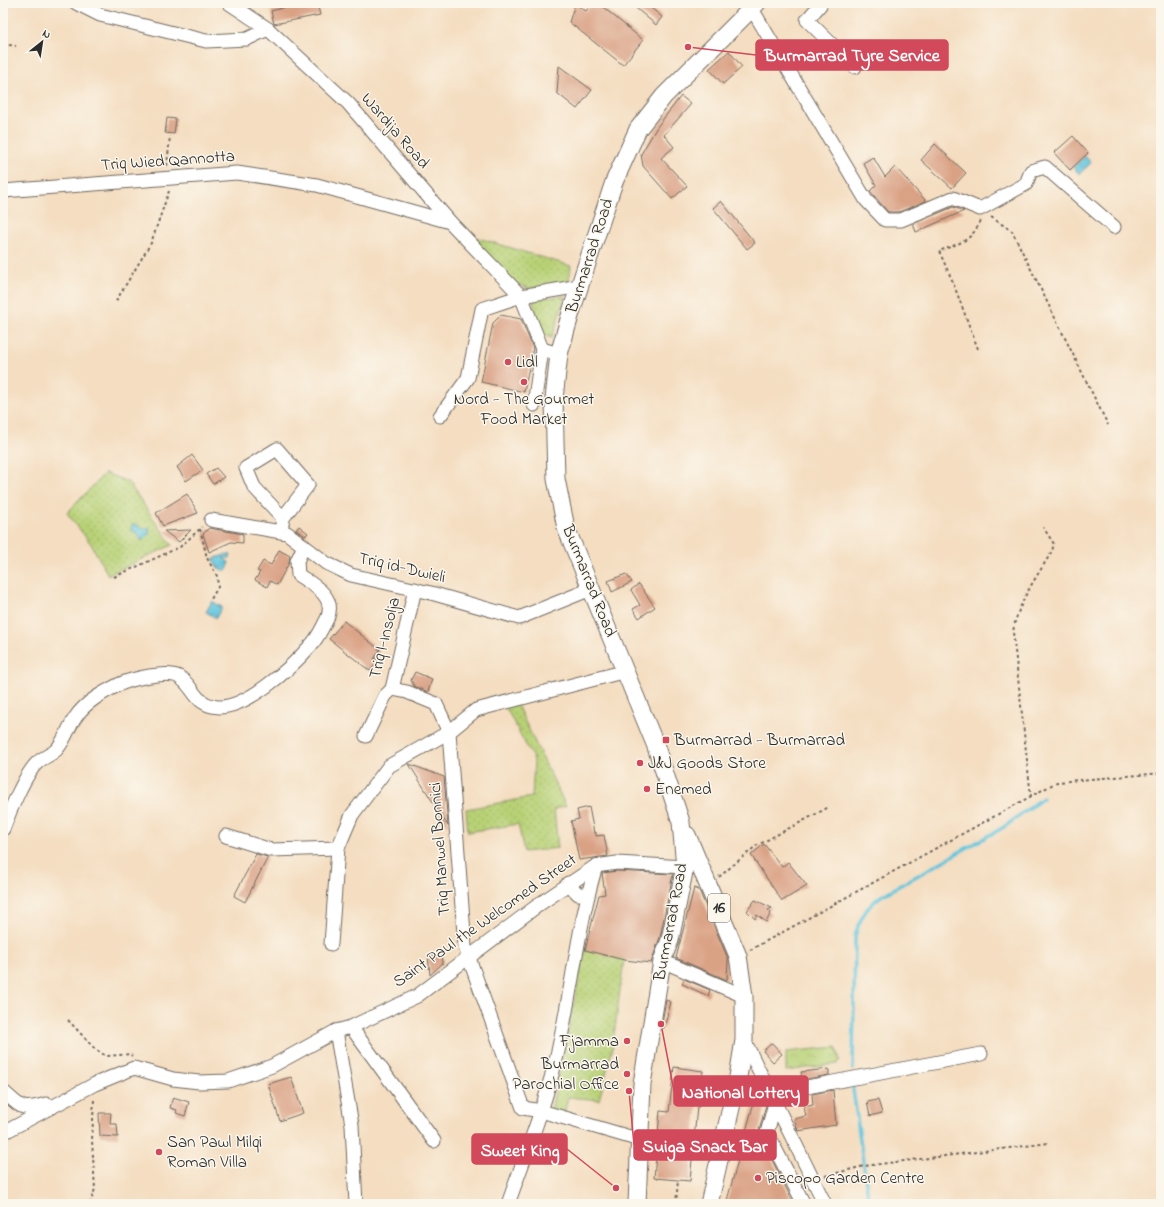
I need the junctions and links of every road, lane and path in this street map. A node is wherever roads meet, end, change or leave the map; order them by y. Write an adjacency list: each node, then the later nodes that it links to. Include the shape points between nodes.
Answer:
1 (76, 3): 5 (street, via 100,15 206,42 247,39)
2 (229, 3): 5 (street, Wardija Road)
3 (820, 3): 8 (street, via 807,20)
4 (754, 6): 12 (street, via 866,200 885,220 901,220 953,198); 15 (main road, Burmarrad Road / 16, via 664,96 638,129 614,182)
5 (268, 29): 13 (street, Wardija Road, via 348,103)
6 (3, 44): 7 (path)
7 (16, 46)
8 (855, 68)
9 (170, 136): 10 (path)
10 (169, 179): 11 (street, Triq Wied Qannotta); 13 (street, Triq Wied Qannotta, via 237,173 317,185); 17 (path, via 151,243)
11 (3, 191)
12 (980, 209): 14 (street, via 1026,184 1031,171 1045,167); 18 (path, via 981,220 976,232 966,241 939,251); 23 (path, via 1012,231)
13 (450, 222): 16 (street, Wardija Road)
14 (1114, 227)
15 (580, 286): 16 (street); 20 (main road, Burmarrad Road / 16)
16 (521, 296): 19 (street, Wardija Road); 22 (street, via 482,310 468,378)
17 (116, 301)
18 (978, 349)
19 (542, 350): 20 (street); 21 (street)
20 (559, 354): 30 (main road, Burmarrad Road / 16, via 554,399 556,478 566,528)
21 (534, 405)
22 (440, 416)
23 (1108, 424)
24 (211, 520): 25 (street, Triq id-Dwieli); 27 (path)
25 (282, 524): 25 (street, via 308,485 277,449 246,468 254,487); 28 (street, Triq id-Dwieli)
26 (1043, 527): 38 (path, via 1054,544 1021,604 1013,632)
27 (200, 529): 29 (path, via 180,547); 32 (path, via 218,587)
28 (304, 546): 31 (street, Triq id-Dwieli, via 330,566 351,575); 41 (street, via 297,561 298,575 319,589 328,599 330,612 312,645 281,676 249,698 230,705 213,707 198,701 179,677 167,674 122,683 104,692 76,716 57,750 38,762 30,772)
29 (114, 577)
30 (591, 589): 31 (street, Triq id-Dwieli, via 520,618); 33 (main road, Burmarrad Road / 16)
31 (415, 590): 34 (street, Triq l-Insolja)
32 (211, 599)
33 (626, 671): 35 (street, via 476,710); 40 (main road, Burmarrad Road / 16, via 655,744)
34 (392, 689): 35 (street, Triq Manwel Bonnici, via 407,692 436,704); 36 (street, Triq l-Insolja, via 385,696)
35 (449, 732): 43 (street, via 389,766 352,814); 51 (street, Triq Manwel Bonnici, via 465,947)
36 (366, 736)
37 (1161, 774): 38 (path, via 1057,782)
38 (1031, 797): 50 (path)
39 (829, 807): 47 (path, via 756,846)
40 (681, 822): 45 (main road, Burmarrad Road / 16); 47 (main road, 16)
41 (3, 829)
42 (226, 836): 43 (street, via 271,850)
43 (338, 848): 49 (street)
44 (596, 866): 45 (street, Saint Paul the Welcomed Street, via 616,863); 46 (street, Saint Paul the Welcomed Street); 48 (street)
45 (685, 867): 52 (main road, Burmarrad Road / 16, via 670,940)
46 (568, 883): 48 (street, via 578,894); 51 (street, Saint Paul the Welcomed Street)
47 (710, 886): 50 (main road, 16)
48 (587, 894): 66 (street, via 558,1050)
49 (331, 944)
50 (738, 956): 53 (main road, 16)
51 (470, 957): 55 (street, Saint Paul the Welcomed Street, via 417,996); 66 (street, Triq Manwel Bonnici, via 523,1108)
52 (662, 961): 53 (street); 69 (main road, Burmarrad Road / 16, via 642,1084)
53 (744, 996): 57 (main road, 16)
54 (68, 1020): 59 (path, via 95,1049 106,1056 130,1054 137,1061)
55 (351, 1027): 56 (street, Saint Paul the Welcomed Street); 70 (street)
56 (336, 1032): 59 (street, Saint Paul the Welcomed Street, via 272,1066 228,1081 199,1082 173,1079); 75 (street, via 352,1125)
57 (744, 1040): 61 (main road, 16); 64 (street)
58 (981, 1054): 64 (street)
59 (137, 1069): 60 (street)
60 (95, 1084): 63 (street); 74 (path, via 92,1140 95,1189)
61 (734, 1090): 64 (street, via 753,1086); 79 (main road, 16)
62 (4, 1092): 65 (street)
63 (77, 1093): 65 (street, via 70,1092 46,1103); 67 (street)
64 (773, 1099): 73 (street); 80 (street, via 767,1133)
65 (21, 1108): 67 (street)
66 (541, 1111): 69 (street); 76 (street)
67 (18, 1125): 68 (street)
68 (3, 1133)
69 (640, 1140): 77 (main road, Burmarrad Road / 16)
70 (434, 1141)
71 (1049, 1143): 73 (path, via 850,1168)
72 (678, 1180): 78 (path)
73 (812, 1180): 81 (street)
74 (90, 1204)
75 (356, 1204)
76 (508, 1204)
77 (637, 1204)
78 (676, 1204)
79 (709, 1204)
80 (804, 1204)
81 (825, 1204)

